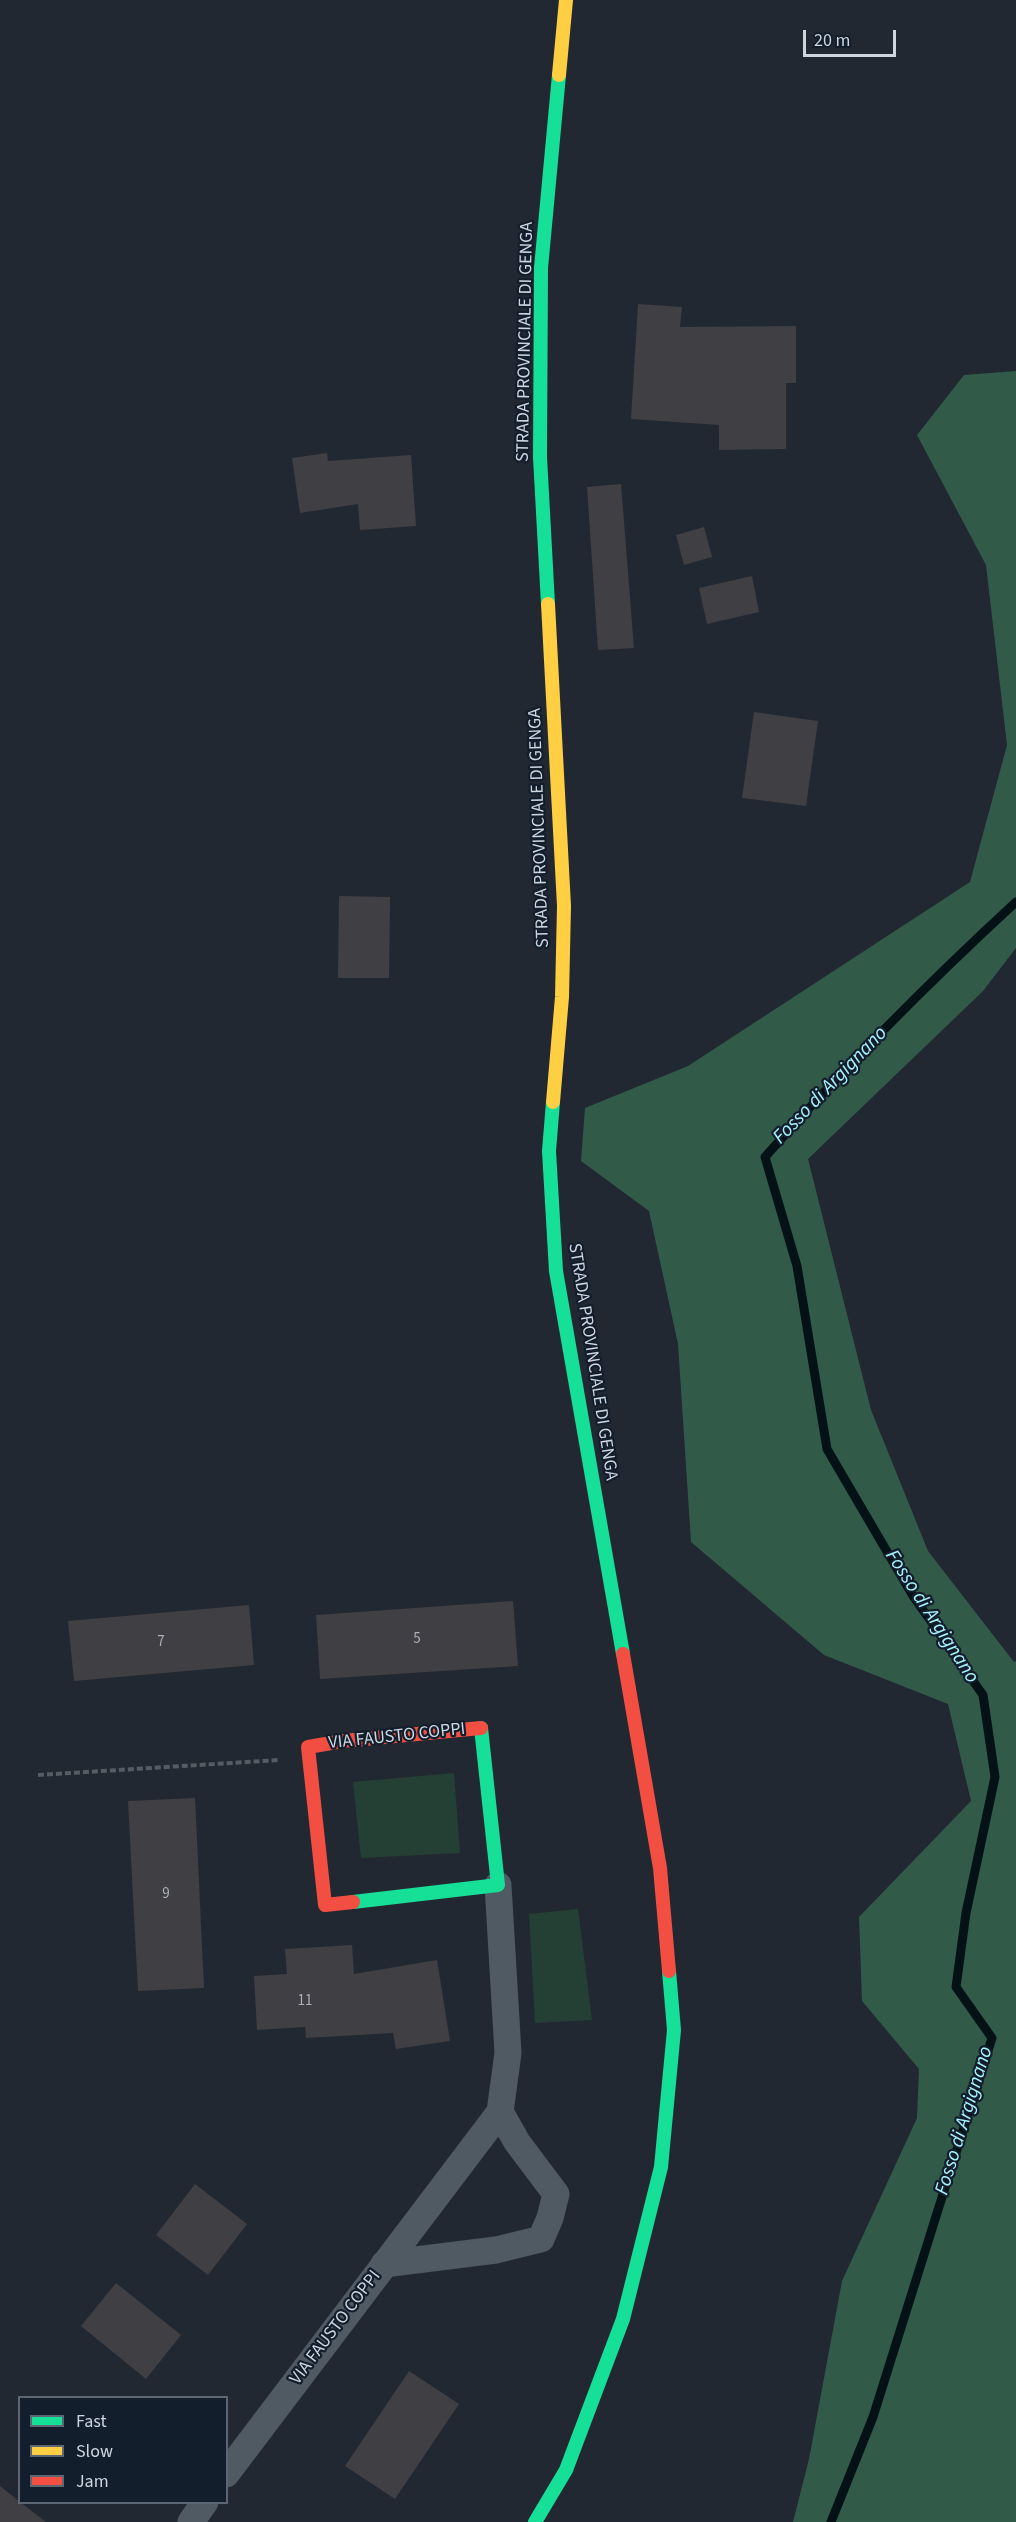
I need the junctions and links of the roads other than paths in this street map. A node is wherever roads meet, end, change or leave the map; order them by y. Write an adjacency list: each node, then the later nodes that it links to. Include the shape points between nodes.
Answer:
1 (566, 0): 8 (main road, STRADA PROVINCIALE DI GENGA, via 542,268 540,457 564,906 562,998 549,1151 556,1271 660,1868 674,2030 661,2167 622,2319 566,2470)
2 (498, 1886): 2 (main road, VIA FAUSTO COPPI, via 481,1728 308,1747 326,1905); 3 (street, VIA FAUSTO COPPI, via 508,2053)
3 (500, 2112): 4 (street); 4 (street, VIA FAUSTO COPPI, via 556,2194 541,2239 487,2251)
4 (384, 2264): 5 (street, VIA FAUSTO COPPI)
5 (228, 2471)
6 (204, 2504): 7 (street)
7 (191, 2522)
8 (535, 2522)

